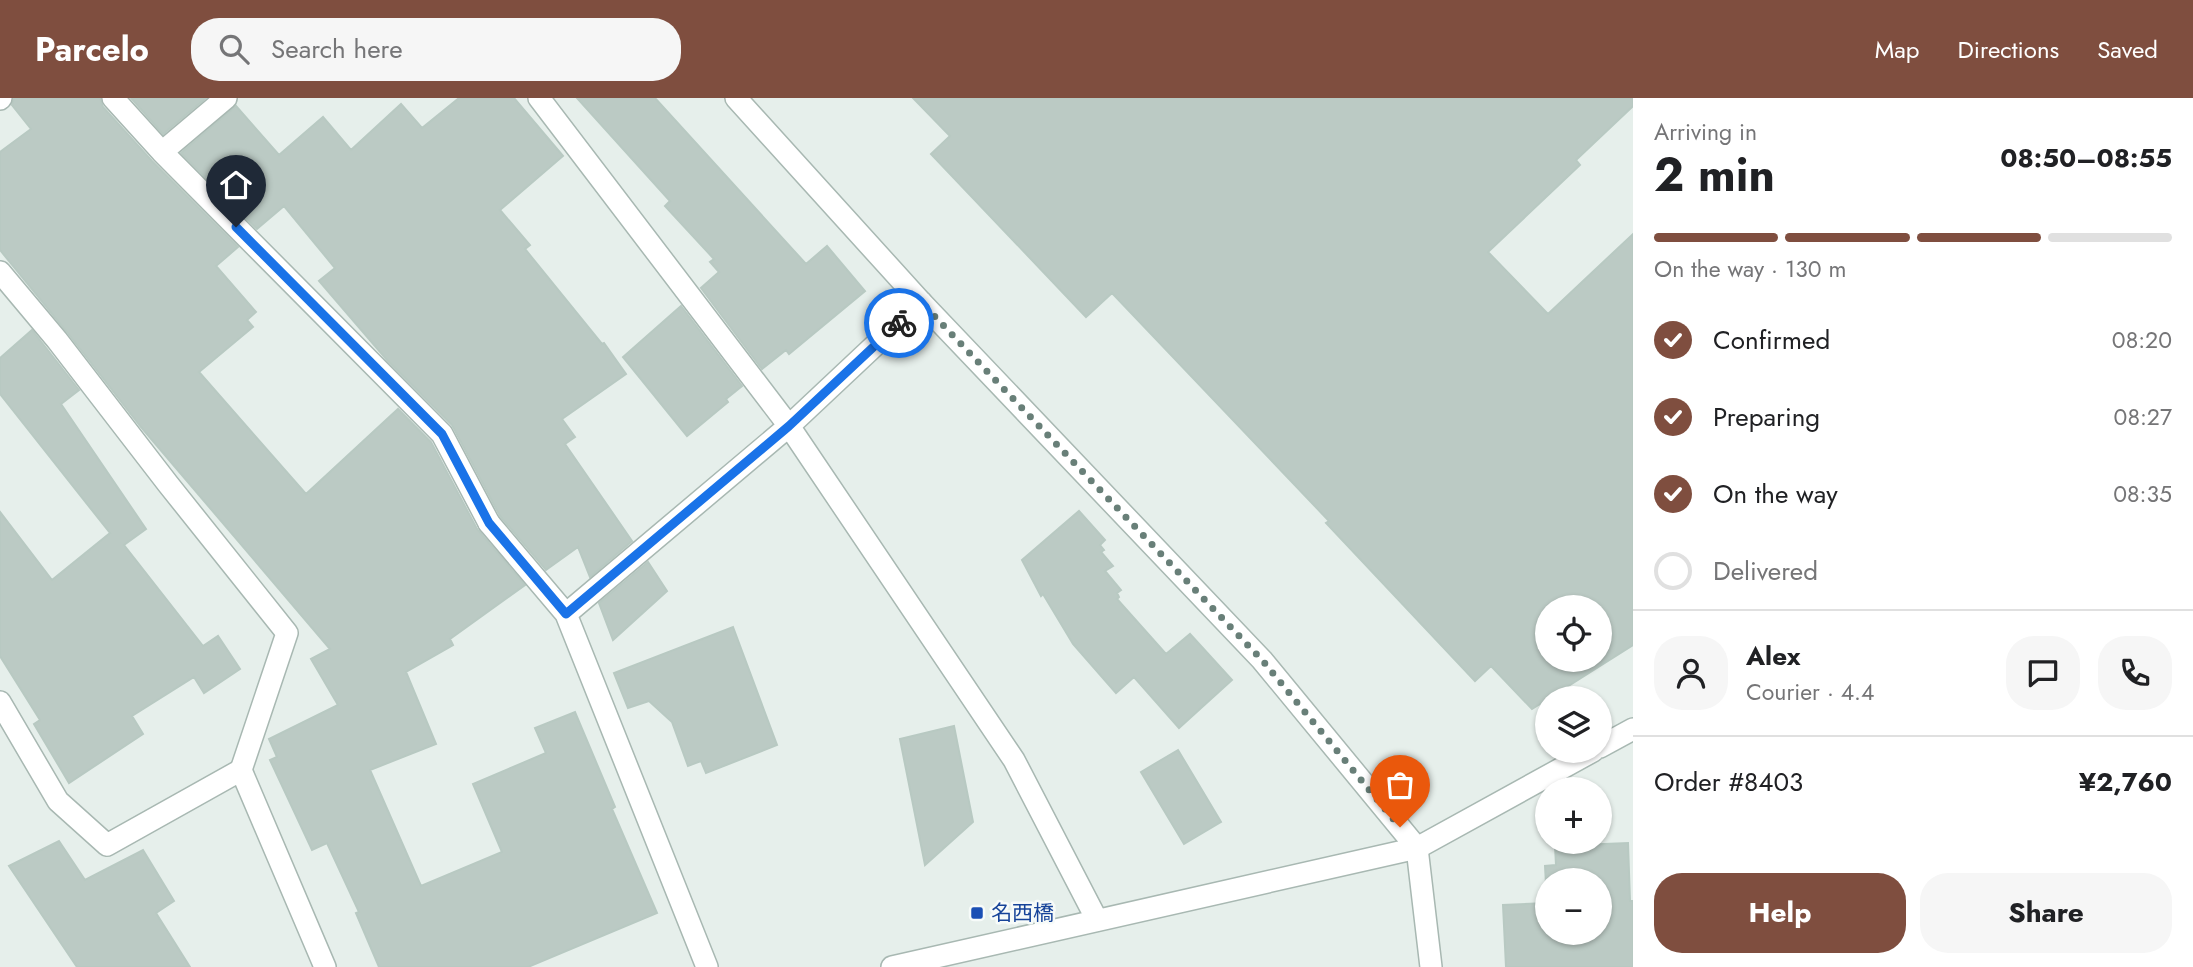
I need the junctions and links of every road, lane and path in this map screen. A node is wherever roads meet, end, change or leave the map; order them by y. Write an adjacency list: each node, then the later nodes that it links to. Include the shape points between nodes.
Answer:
1 (113, 98): 5 (street)
2 (226, 98): 5 (street)
3 (539, 98): 8 (street)
4 (736, 98): 7 (street)
5 (162, 152): 9 (street, via 442,434 489,523)
6 (0, 272): 14 (street, via 287,633)
7 (921, 302): 8 (street); 15 (street, via 1262,660)
8 (789, 426): 9 (street); 16 (street, via 1014,760)
9 (566, 614): 18 (street)
10 (0, 702): 14 (street, via 58,801 107,845)
11 (1633, 729): 12 (street)
12 (1612, 740)
13 (1571, 763): 15 (street)
14 (241, 770): 17 (street)
15 (1417, 848): 16 (street); 20 (street)
16 (1097, 920): 19 (street)
17 (324, 967)
18 (707, 967)
19 (892, 967)
20 (1431, 967)

